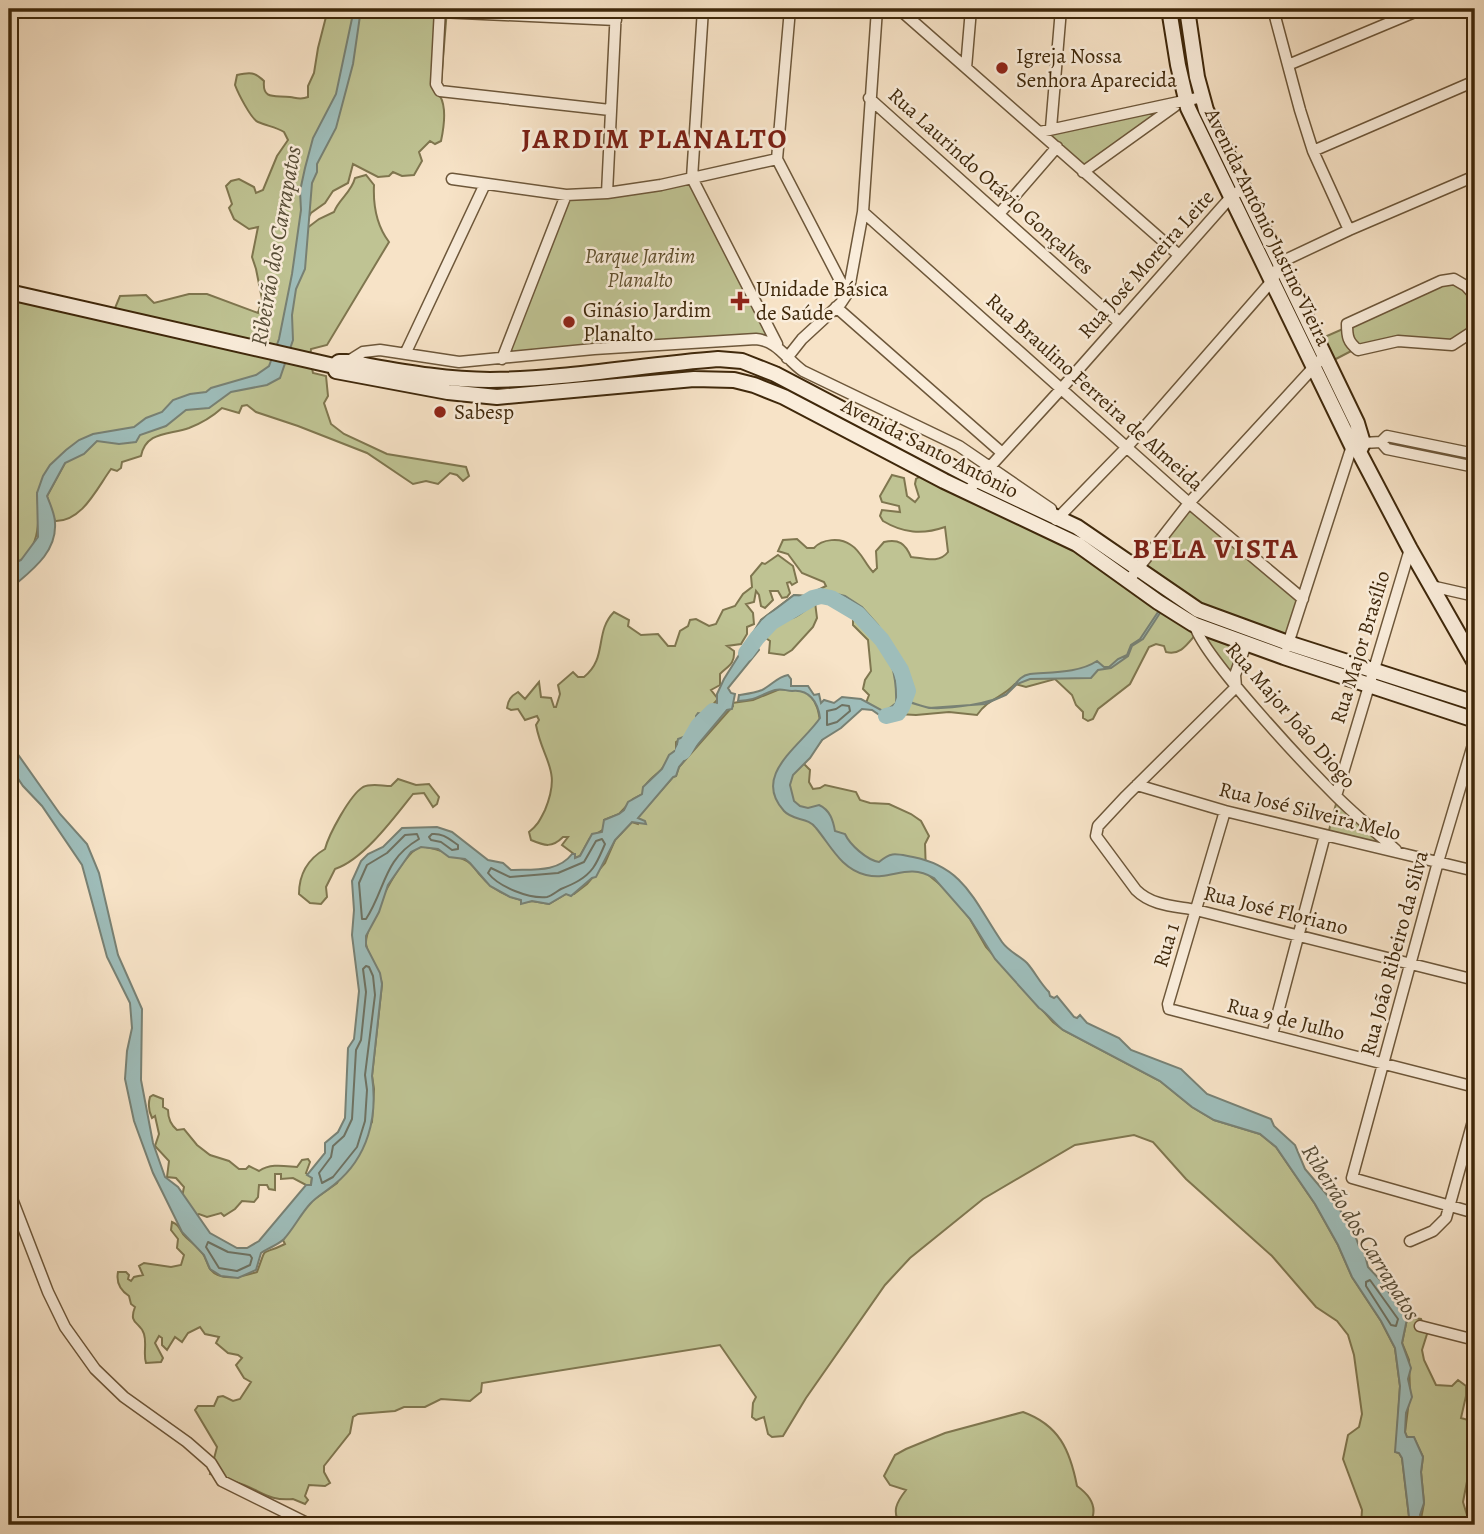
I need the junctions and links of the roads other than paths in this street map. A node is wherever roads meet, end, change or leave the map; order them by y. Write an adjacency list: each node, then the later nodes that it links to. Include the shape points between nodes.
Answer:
1 (703, 9): 27 (street)
2 (790, 9): 24 (street)
3 (877, 9): 17 (street)
4 (899, 9): 14 (street)
5 (971, 9): 14 (street)
6 (1061, 9): 20 (street)
7 (1166, 9): 8 (street); 18 (street, Avenida Antônio Justino Vieira)
8 (1187, 9): 16 (street, Avenida Antônio Justino Vieira)
9 (1273, 9): 13 (street)
10 (1422, 9): 13 (street)
11 (440, 11): 12 (street); 19 (street, via 436,84 443,93)
12 (616, 14): 19 (street)
13 (1288, 65): 23 (street)
14 (965, 68): 21 (street)
15 (1475, 81): 23 (street)
16 (1202, 97): 18 (street); 30 (street, Avenida Antônio Justino Vieira)
17 (869, 98): 34 (street); 35 (street, Rua Laurindo Otávio Gonçalves)
18 (1182, 103): 20 (street); 25 (street); 33 (street, Avenida Antônio Justino Vieira)
19 (610, 110): 31 (street)
20 (1051, 128): 21 (street)
21 (1040, 132): 22 (street)
22 (1057, 147): 25 (street); 35 (street)
23 (1313, 151): 36 (street)
24 (777, 159): 27 (street); 41 (street)
25 (1083, 172): 37 (street)
26 (1475, 176): 36 (street)
27 (692, 178): 31 (street); 46 (street)
28 (452, 179): 29 (street)
29 (485, 184): 32 (street); 47 (street)
30 (1243, 188): 33 (street, Rua José Moreira Leite); 38 (street, Avenida Antônio Justino Vieira)
31 (607, 193): 32 (street)
32 (566, 195): 50 (street)
33 (1230, 198): 37 (street, Rua José Moreira Leite); 39 (street, Avenida Antônio Justino Vieira)
34 (863, 212): 41 (street); 53 (street, Rua Braulino Ferreira de Almeida)
35 (999, 214): 44 (street, Rua Laurindo Otávio Gonçalves)
36 (1349, 230): 38 (street)
37 (1179, 254): 44 (street, Rua José Moreira Leite)
38 (1281, 262): 39 (street); 48 (street, Avenida Antônio Justino Vieira)
39 (1272, 281): 52 (street, Avenida Antônio Justino Vieira); 55 (street)
40 (9, 292): 51 (street, Avenida Santo Antônio)
41 (847, 294): 43 (street)
42 (1475, 296): 45 (street, via 1454,279 1441,281 1348,324 1348,337 1358,350 1398,341 1452,345)
43 (836, 307): 49 (street); 57 (street)
44 (1119, 322): 53 (street, Rua José Moreira Leite)
45 (1475, 330)
46 (778, 346): 49 (street); 50 (street, via 756,339)
47 (407, 352): 50 (street, via 459,362); 51 (street, via 363,352)
48 (1324, 356): 52 (street); 56 (street, Avenida Antônio Justino Vieira, via 1357,423)
49 (787, 358): 59 (street, via 815,378 959,446)
50 (502, 359)
51 (342, 367): 61 (street, Avenida Santo Antônio, via 489,380 718,359 742,361); 62 (street, Avenida Santo Antônio, via 448,392 497,397 694,379 734,380 784,397)
52 (1312, 367): 56 (street, Avenida Antônio Justino Vieira); 63 (street)
53 (1062, 388): 55 (street, Rua Braulino Ferreira de Almeida); 57 (street, Rua José Moreira Leite)
54 (1381, 442): 56 (street); 58 (street, via 1387,436); 60 (street, via 1387,449)
55 (1127, 447): 63 (street, Rua Braulino Ferreira de Almeida); 64 (street)
56 (1358, 447): 65 (street, Avenida Antônio Justino Vieira); 69 (street, via 1349,454)
57 (1001, 452): 59 (street, Rua José Moreira Leite)
58 (1475, 454)
59 (988, 467): 61 (street, Rua José Moreira Leite); 64 (street)
60 (1475, 467)
61 (976, 480): 62 (street, Rua José Moreira Leite); 64 (street, Avenida Santo Antônio)
62 (967, 492): 64 (street, Avenida Santo Antônio)
63 (1189, 503): 66 (street); 69 (street, Rua Braulino Ferreira de Almeida)
64 (1056, 521): 66 (street, Avenida Santo Antônio, via 1077,544)
65 (1410, 549): 67 (street, Avenida Antônio Justino Vieira); 74 (street, Rua Major Brasílio)
66 (1133, 574): 70 (street, Avenida Santo Antônio)
67 (1431, 586): 68 (street); 73 (street, Avenida Antônio Justino Vieira)
68 (1475, 596)
69 (1303, 599): 72 (street)
70 (1196, 617): 71 (street, Avenida Santo Antônio); 72 (street, Avenida Santo Antônio); 76 (street, Rua Major João Diogo, via 1217,662)
71 (1246, 644): 72 (street, Avenida Santo Antônio); 76 (street, via 1235,675)
72 (1286, 650): 74 (street, Avenida Santo Antônio); 75 (street, Avenida Santo Antônio)
73 (1475, 663)
74 (1373, 670): 75 (street, Rua Major Brasílio); 77 (street, Avenida Santo Antônio)
75 (1368, 686): 78 (street, Avenida Santo Antônio); 81 (street, Rua Major Brasílio)
76 (1236, 687): 80 (street); 81 (street, Rua Major João Diogo)
77 (1475, 703)
78 (1475, 720)
79 (1475, 738): 85 (street, Rua João Ribeiro da Silva)
80 (1137, 785): 82 (street, Rua José Silveira Melo); 87 (street, Rua José Floriano, via 1098,826 1096,836 1142,896)
81 (1336, 796): 84 (street, Rua Major João Diogo)
82 (1225, 811): 83 (street, Rua José Silveira Melo); 87 (street, Rua 1)
83 (1325, 835): 84 (street, Rua José Silveira Melo); 88 (street)
84 (1399, 853): 85 (street, Rua José Silveira Melo)
85 (1438, 862): 86 (street, Rua José Silveira Melo); 89 (street, Rua João Ribeiro da Silva)
86 (1475, 871)
87 (1196, 910): 88 (street, Rua José Floriano); 91 (street, Rua 1)
88 (1298, 935): 89 (street, Rua José Floriano); 92 (street)
89 (1411, 964): 90 (street, Rua José Floriano); 93 (street, Rua João Ribeiro da Silva)
90 (1475, 980)
91 (1169, 1009): 92 (street, Rua 9 de Julho)
92 (1272, 1035): 93 (street, Rua 9 de Julho)
93 (1383, 1063): 94 (street, Rua 9 de Julho); 97 (street, Rua João Ribeiro da Silva, via 1352,1178)
94 (1475, 1087)
95 (1475, 1114): 97 (street)
96 (9, 1191): 102 (street, via 48,1293 95,1369 211,1463 227,1485)
97 (1451, 1206): 98 (street); 99 (street, via 1440,1225)
98 (1475, 1213)
99 (1410, 1241)
100 (1420, 1326): 101 (street)
101 (1475, 1340)
102 (311, 1525)

